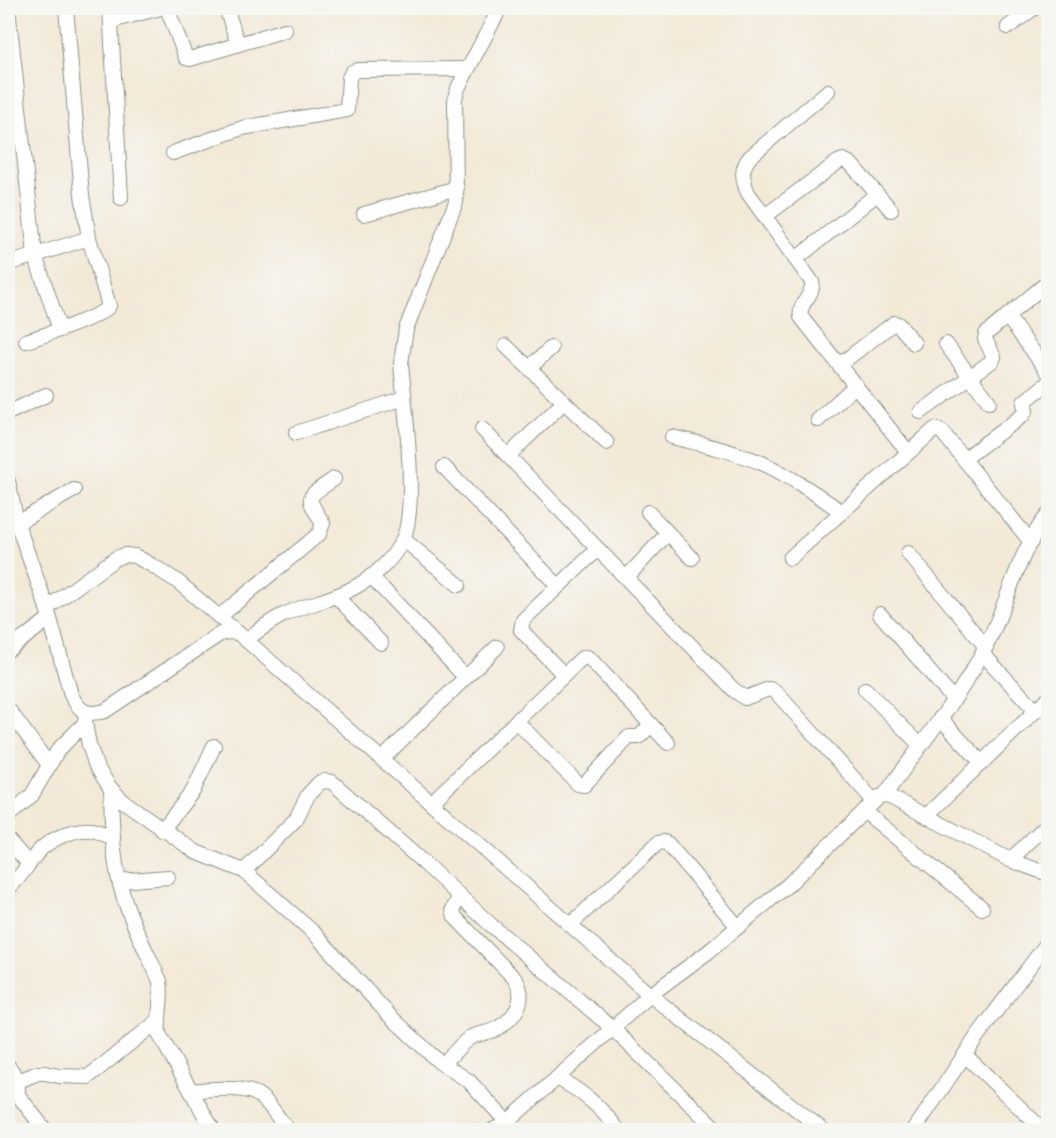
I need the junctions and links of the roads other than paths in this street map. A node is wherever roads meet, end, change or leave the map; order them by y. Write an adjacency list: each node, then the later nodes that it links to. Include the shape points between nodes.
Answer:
1 (8, 8): 22 (street)
2 (66, 8): 21 (street)
3 (160, 8): 8 (street)
4 (168, 8): 11 (street, via 186,58)
5 (226, 8): 11 (street)
6 (501, 8): 12 (street)
7 (1034, 8): 9 (street)
8 (111, 14): 17 (street)
9 (1008, 27)
10 (285, 30): 11 (street)
11 (238, 44)
12 (467, 69): 14 (street, via 358,70 349,78 347,110 242,128); 15 (street, via 455,98)
13 (828, 91): 20 (street, via 745,162 742,180)
14 (173, 153)
15 (457, 188): 19 (street); 40 (street, via 452,215 406,329 401,363)
16 (877, 194): 18 (street); 20 (street, via 843,160); 23 (street)
17 (122, 198)
18 (891, 210)
19 (364, 214)
20 (765, 216): 23 (street)
21 (89, 238): 22 (street); 27 (street, via 109,306)
22 (35, 255): 24 (street); 27 (street)
23 (796, 259): 33 (street, via 813,288 802,304 801,317)
24 (8, 264)
25 (1048, 282): 26 (street)
26 (1007, 316): 35 (street); 36 (street, via 986,334 992,361)
27 (60, 330): 28 (street)
28 (26, 341)
29 (914, 343): 33 (street, via 894,324)
30 (946, 344): 36 (street)
31 (506, 346): 34 (street)
32 (551, 348): 34 (street)
33 (839, 364): 38 (street)
34 (529, 368): 41 (street)
35 (1048, 372)
36 (969, 376): 42 (street); 43 (street)
37 (1048, 383): 52 (street, via 1025,401 1023,415)
38 (856, 386): 45 (street); 50 (street)
39 (46, 395): 44 (street)
40 (404, 398): 47 (street); 62 (street, via 409,479)
41 (564, 402): 49 (street); 51 (street)
42 (989, 402)
43 (921, 412)
44 (8, 413)
45 (818, 420)
46 (482, 429): 51 (street)
47 (296, 434)
48 (672, 438): 58 (street, via 717,447 762,463)
49 (606, 443)
50 (908, 452): 52 (street, via 932,430 939,429); 58 (street)
51 (508, 456): 64 (street)
52 (964, 459): 63 (street)
53 (444, 467): 71 (street)
54 (334, 478): 75 (street, via 309,499 324,523 319,534)
55 (8, 481): 59 (street)
56 (74, 490): 59 (street)
57 (648, 512): 61 (street)
58 (842, 512): 67 (street)
59 (12, 524): 73 (street)
60 (1046, 524): 63 (street)
61 (668, 533): 66 (street); 69 (street)
62 (404, 539): 68 (street); 70 (street)
63 (1031, 542): 80 (street)
64 (598, 549): 69 (street); 71 (street)
65 (908, 553): 80 (street)
66 (692, 558)
67 (790, 558)
68 (371, 576): 72 (street); 82 (street)
69 (626, 578): 100 (street, via 740,695 750,698 774,690)
70 (459, 585)
71 (558, 586): 81 (street, via 523,620 521,630)
72 (337, 597): 76 (street, via 288,613); 77 (street)
73 (48, 614): 75 (street, via 124,555 135,556 177,581); 79 (street); 89 (street, via 71,695)
74 (880, 614): 84 (street)
75 (219, 617): 76 (street)
76 (242, 637): 89 (street, via 229,632 220,634 105,711); 96 (street)
77 (381, 643)
78 (496, 647): 82 (street)
79 (8, 650)
80 (984, 650): 84 (street); 88 (street)
81 (564, 675): 91 (street); 92 (street, via 582,657 587,657)
82 (465, 677): 96 (street)
83 (866, 689): 94 (street)
84 (954, 699): 90 (street)
85 (1048, 699): 88 (street)
86 (8, 701): 87 (street)
87 (8, 709): 98 (street)
88 (1036, 711): 97 (street)
89 (85, 718): 98 (street); 99 (street, via 96,766)
90 (940, 718): 94 (street); 97 (street)
91 (516, 721): 92 (street, via 582,785 629,737 639,737); 101 (street)
92 (651, 724): 93 (street)
93 (668, 743)
94 (920, 745): 100 (street)
95 (214, 746): 106 (street, via 193,791)
96 (381, 759): 101 (street)
97 (982, 763): 104 (street)
98 (49, 765): 103 (street, via 32,795)
99 (111, 789): 106 (street); 107 (street)
100 (879, 799): 102 (street); 104 (street)
101 (431, 802): 118 (street)
102 (864, 812): 117 (street); 119 (street)
103 (8, 816)
104 (926, 816): 109 (street)
105 (1048, 824): 109 (street)
106 (162, 830): 111 (street, via 196,852)
107 (113, 838): 110 (street, via 97,831 78,830 45,846); 114 (street)
108 (8, 840): 110 (street)
109 (1010, 860): 112 (street)
110 (29, 864): 115 (street)
111 (244, 871): 116 (street, via 296,819 308,795 325,781 338,787); 125 (street, via 314,933 389,1015)
112 (1048, 874)
113 (168, 877): 114 (street)
114 (119, 881): 122 (street, via 159,981 162,992)
115 (8, 889)
116 (460, 896): 123 (street); 125 (street, via 453,909 455,917 516,981 522,996 517,1011 506,1022 471,1037)
117 (982, 908)
118 (570, 925): 119 (street, via 658,843 664,842); 121 (street)
119 (738, 927): 121 (street)
120 (1048, 942): 124 (street)
121 (650, 995): 123 (street); 136 (street)
122 (158, 1021): 128 (street, via 88,1077 45,1073); 129 (street, via 162,1043)
123 (612, 1028): 127 (street); 130 (street)
124 (965, 1055): 137 (street); 138 (street)
125 (443, 1064): 131 (street, via 469,1081)
126 (8, 1066): 128 (street)
127 (557, 1078): 131 (street); 135 (street, via 593,1101)
128 (18, 1079): 133 (street, via 18,1095)
129 (191, 1091): 132 (street, via 229,1089 257,1094); 134 (street)
130 (712, 1125)
131 (503, 1127)
132 (287, 1130)
133 (45, 1131)
134 (213, 1131)
135 (618, 1131)
136 (823, 1131)
137 (914, 1131)
138 (1043, 1131)

